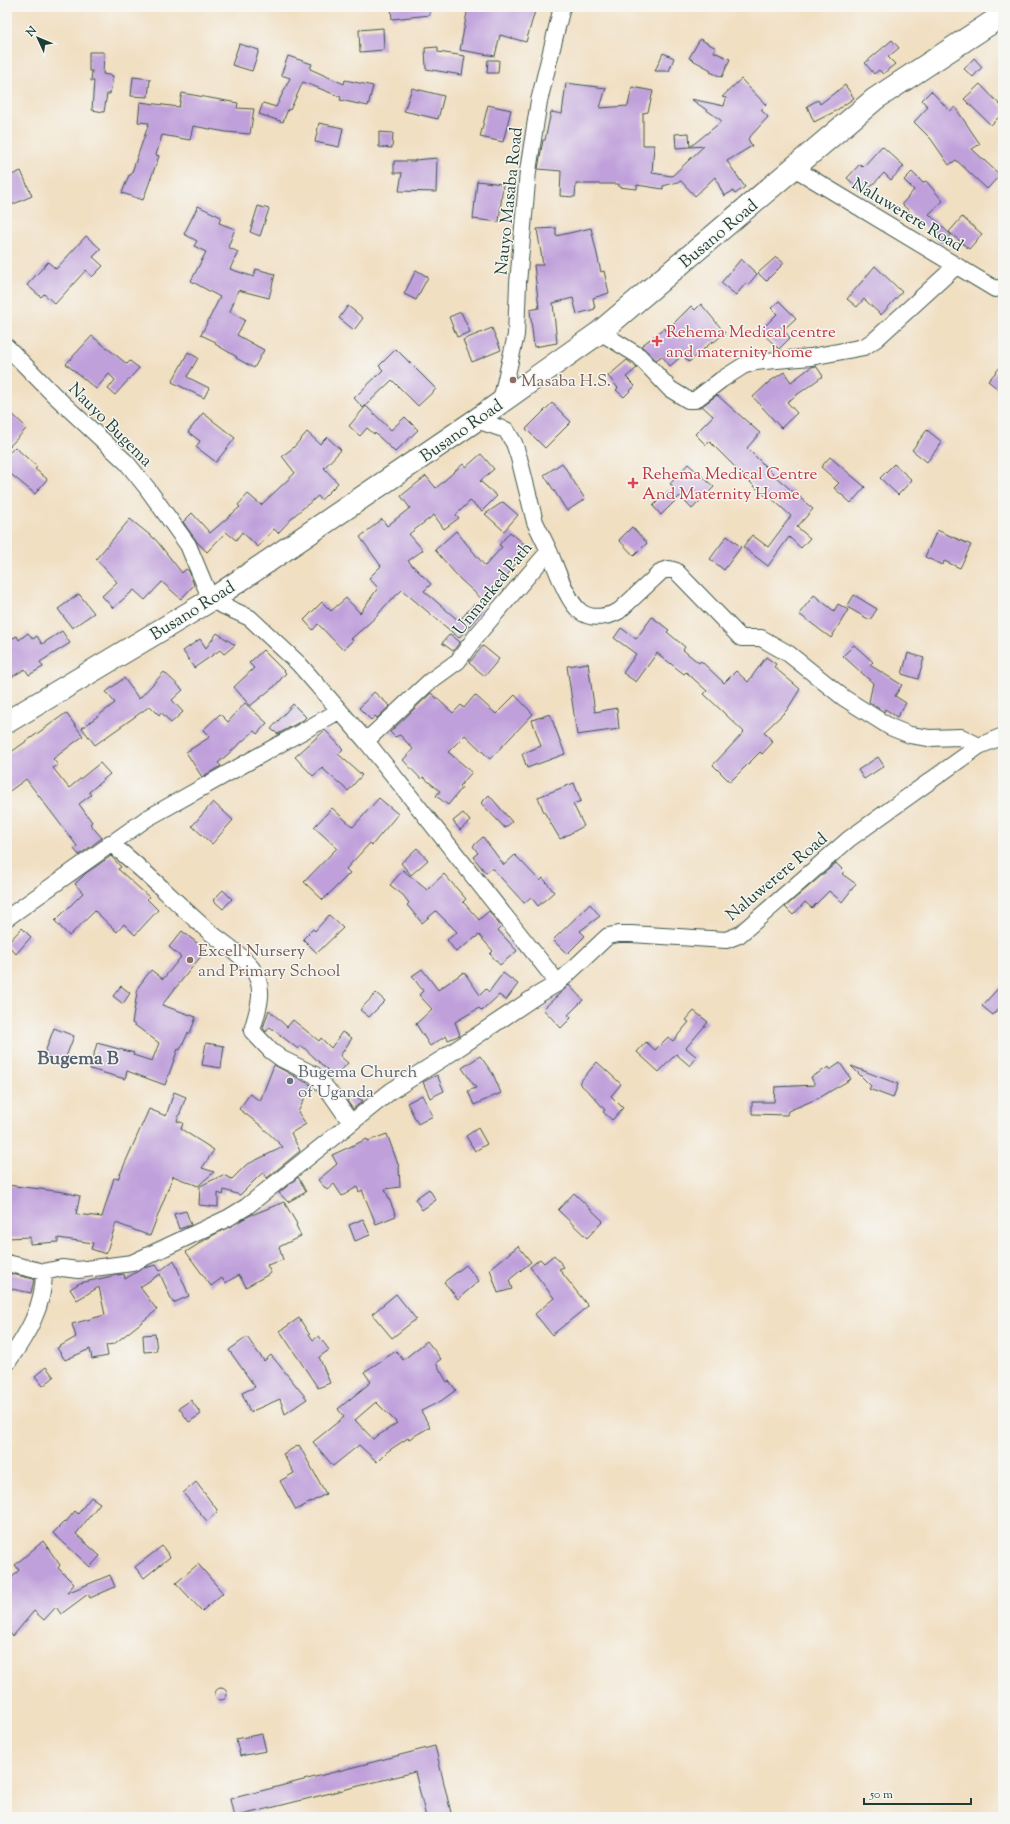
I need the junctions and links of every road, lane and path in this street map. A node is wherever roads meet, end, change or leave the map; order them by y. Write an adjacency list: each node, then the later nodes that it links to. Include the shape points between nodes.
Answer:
1 (562, 7): 8 (street, Nauyo Masaba Road, via 539,101 528,171 516,335)
2 (1003, 15): 3 (street, Busano Road, via 874,99)
3 (794, 168): 4 (street, Naluwerere Road); 6 (street, Busano Road)
4 (956, 266): 5 (street, Naluwerere Road, via 996,289); 6 (street, via 864,347 755,362 743,366 695,400 688,400 670,389 639,356)
5 (1003, 287)
6 (600, 332): 8 (street, Busano Road)
7 (7, 347): 11 (street, Nauyo Bugema, via 127,463 188,545)
8 (501, 401): 9 (street, Busano Road)
9 (476, 420): 10 (street, Unmarked Path, via 506,430 514,443 535,522); 11 (street, Busano Road)
10 (548, 551): 15 (street, Unmarked Path, via 458,661 429,682); 16 (street, via 571,600 581,612 597,618 611,616 619,612 662,571 676,571 741,638 761,638 789,654 844,698 890,727 910,735 929,738 961,737)
11 (211, 600): 12 (street, via 250,618 299,664); 13 (street, Busano Road)
12 (339, 710): 15 (street); 17 (street, via 146,819)
13 (7, 722)
14 (1003, 736): 16 (street, Naluwerere Road)
15 (366, 741): 19 (street)
16 (979, 746): 19 (street, Naluwerere Road, via 849,839 739,934 726,940 614,934 608,936)
17 (110, 843): 18 (street); 20 (street, via 140,866 206,929 252,968 260,987 252,1031 270,1051 315,1075)
18 (7, 918)
19 (558, 983): 20 (street, Naluwerere Road, via 403,1083)
20 (351, 1123): 22 (street, Naluwerere Road, via 246,1207 228,1218 132,1263 78,1270 62,1268)
21 (7, 1263): 22 (street)
22 (44, 1272): 23 (street, via 41,1302 24,1340)
23 (7, 1363)

